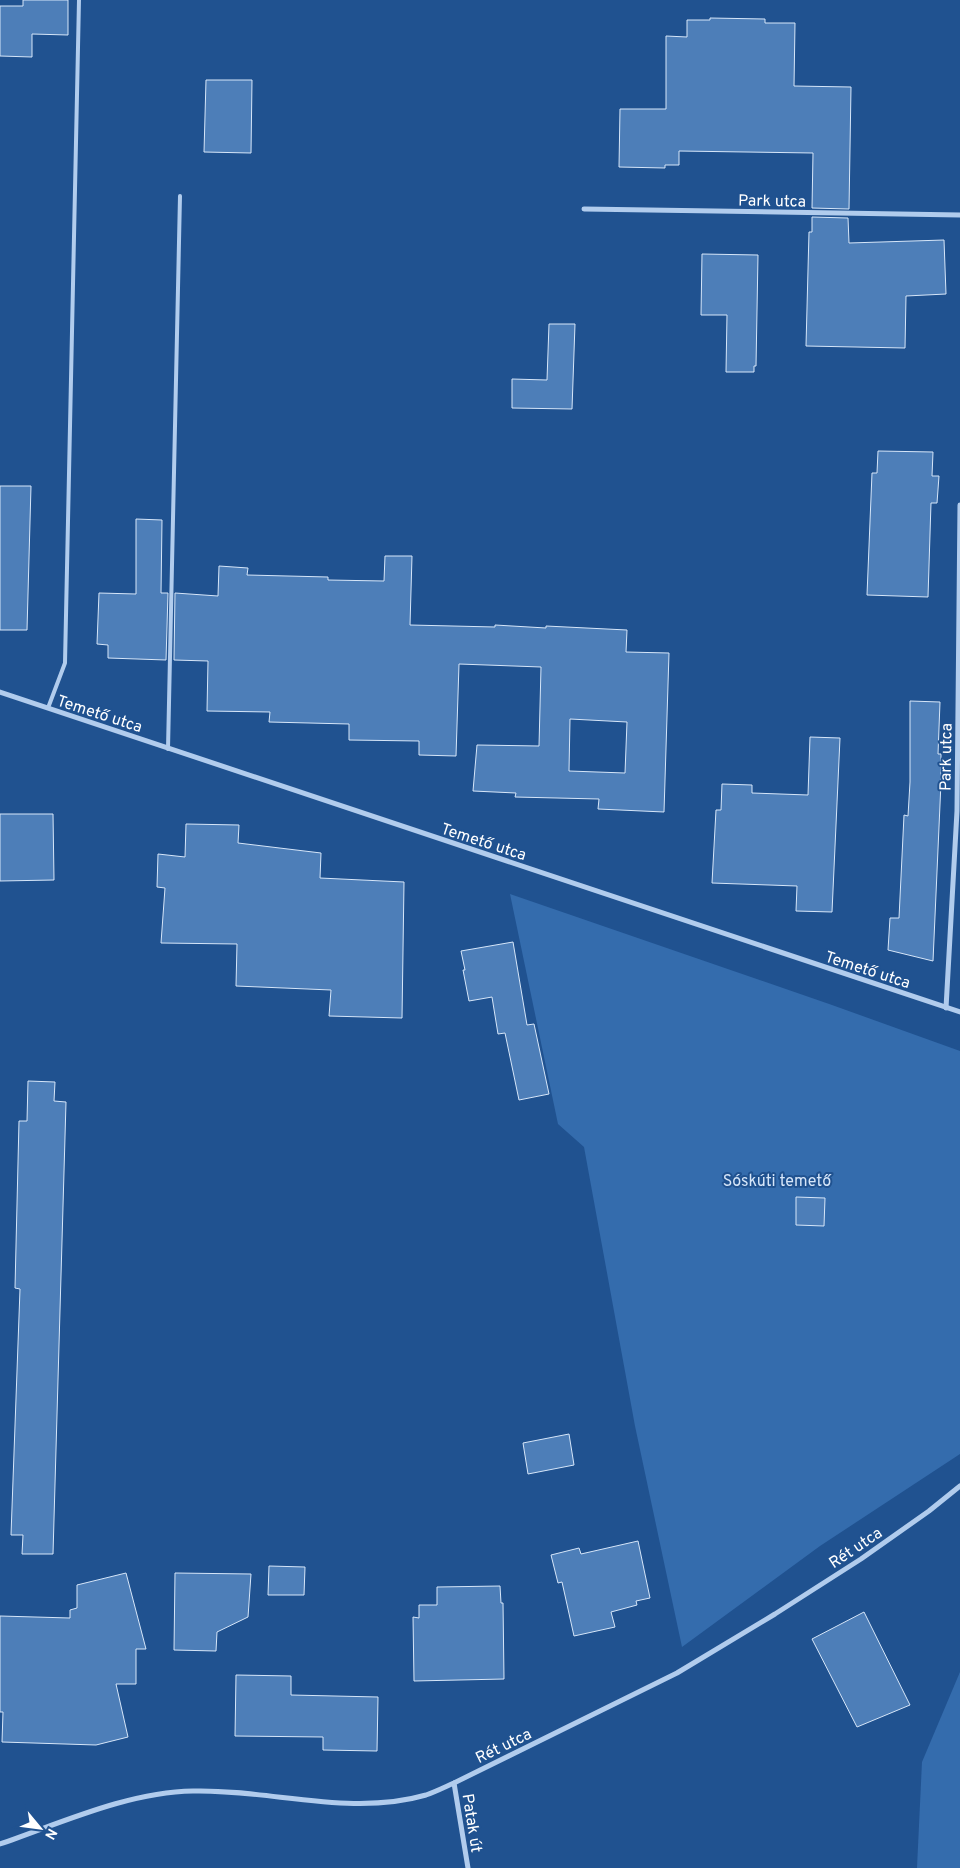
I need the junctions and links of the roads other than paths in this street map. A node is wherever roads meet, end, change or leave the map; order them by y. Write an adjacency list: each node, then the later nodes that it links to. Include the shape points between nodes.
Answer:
1 (79, 0): 7 (lane, via 65,663)
2 (180, 196): 8 (lane)
3 (584, 209): 4 (street, Park utca)
4 (960, 215)
5 (960, 506): 9 (street, Park utca, via 956,811)
6 (0, 692): 7 (street, Temető utca)
7 (48, 708): 8 (street, Temető utca)
8 (168, 749): 9 (street, Temető utca)
9 (946, 1008): 10 (street, Temető utca)
10 (960, 1012)
11 (960, 1486): 12 (street, Rét utca, via 861,1559 677,1673)
12 (454, 1783): 13 (street, Rét utca, via 427,1794 389,1802 343,1803 193,1791 161,1794 120,1802); 14 (street, Patak út)
13 (0, 1844)
14 (468, 1868)

